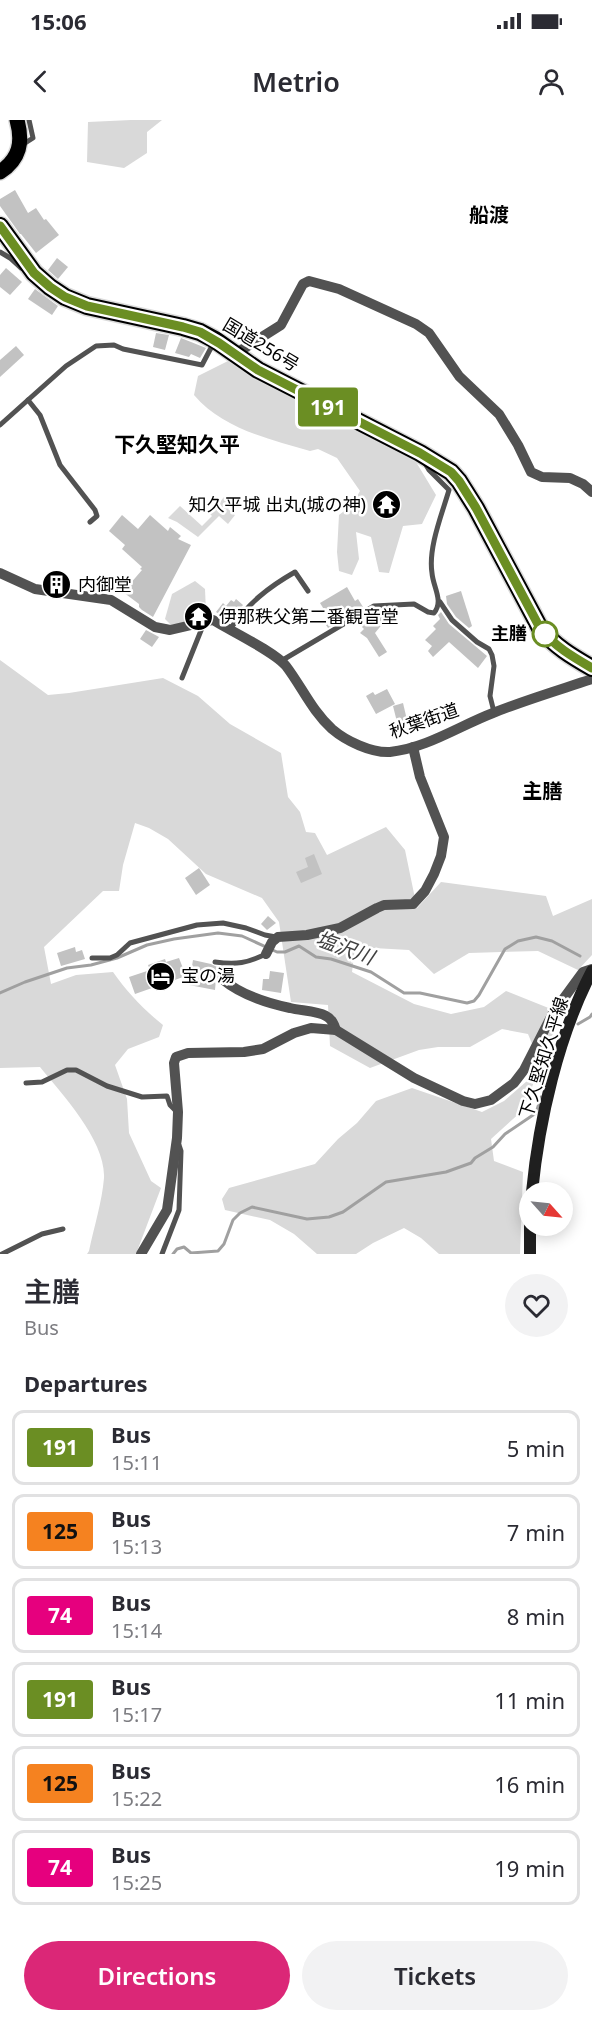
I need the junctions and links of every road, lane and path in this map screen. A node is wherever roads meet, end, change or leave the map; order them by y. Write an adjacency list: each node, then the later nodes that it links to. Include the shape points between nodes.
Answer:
1 (17, 120): 3 (main road)
2 (29, 120): 3 (lane, via 33,138)
3 (21, 146): 4 (main road, via 10,165)
4 (0, 172)
5 (0, 226): 7 (highway, 国道256号)
6 (0, 252): 7 (lane, via 31,276)
7 (37, 275): 8 (highway, 国道256号, via 58,292 87,306 183,327)
8 (214, 340): 9 (highway, 国道256号); 10 (lane, via 202,365 114,345 96,346)
9 (235, 354): 12 (highway, 国道256号, via 258,370); 13 (street, via 282,324 303,284 309,281 339,289 429,333 459,376 499,414 531,472 542,477 570,478)
10 (28, 400): 11 (lane); 14 (lane, via 40,415 60,465 95,510 97,516)
11 (0, 425)
12 (420, 453): 17 (lane, via 429,470 449,490 431,557); 21 (highway, 国道256号, via 459,481 548,638)
13 (592, 492)
14 (90, 522)
15 (0, 573): 18 (street, 秋葉街道, via 35,589 111,600 155,627 170,630)
16 (308, 591): 19 (lane, via 295,572 268,587)
17 (440, 602): 20 (lane, via 435,613 414,604 374,606); 24 (lane, via 460,628 489,649 494,666 490,696)
18 (204, 623): 19 (street, 秋葉街道, via 213,620); 22 (lane)
19 (229, 630): 20 (street, 秋葉街道)
20 (281, 661): 25 (street, 秋葉街道, via 310,705 344,737 378,751)
21 (592, 668)
22 (182, 678)
23 (592, 679): 24 (street, 秋葉街道)
24 (494, 712): 25 (street, 秋葉街道)
25 (413, 747): 26 (street, via 420,777 444,837 441,856 425,891 413,904 384,905 340,928)
26 (275, 939): 27 (street); 28 (lane, via 222,923 197,925 130,944 110,958)
27 (266, 954): 29 (lane, via 248,963)
28 (92, 958)
29 (219, 966): 31 (street, via 222,979 231,986 289,1008 320,1013 329,1017)
30 (592, 970): 31 (street, via 583,972 553,1013 514,1083 491,1100 475,1104 414,1078); 35 (main road, 下久堅知久平線, via 546,1098)
31 (336, 1030): 33 (street, via 311,1028 263,1049 176,1057)
32 (26, 1083): 33 (lane, via 42,1082 76,1070 107,1086 142,1097 167,1096)
33 (178, 1112): 34 (street)
34 (177, 1138): 39 (street, via 167,1210); 40 (lane, via 181,1152 179,1210)
35 (533, 1182)
36 (63, 1229): 38 (lane, via 42,1234)
37 (530, 1236): 41 (main road)
38 (2, 1254)
39 (141, 1254)
40 (162, 1254)
41 (530, 1254)

